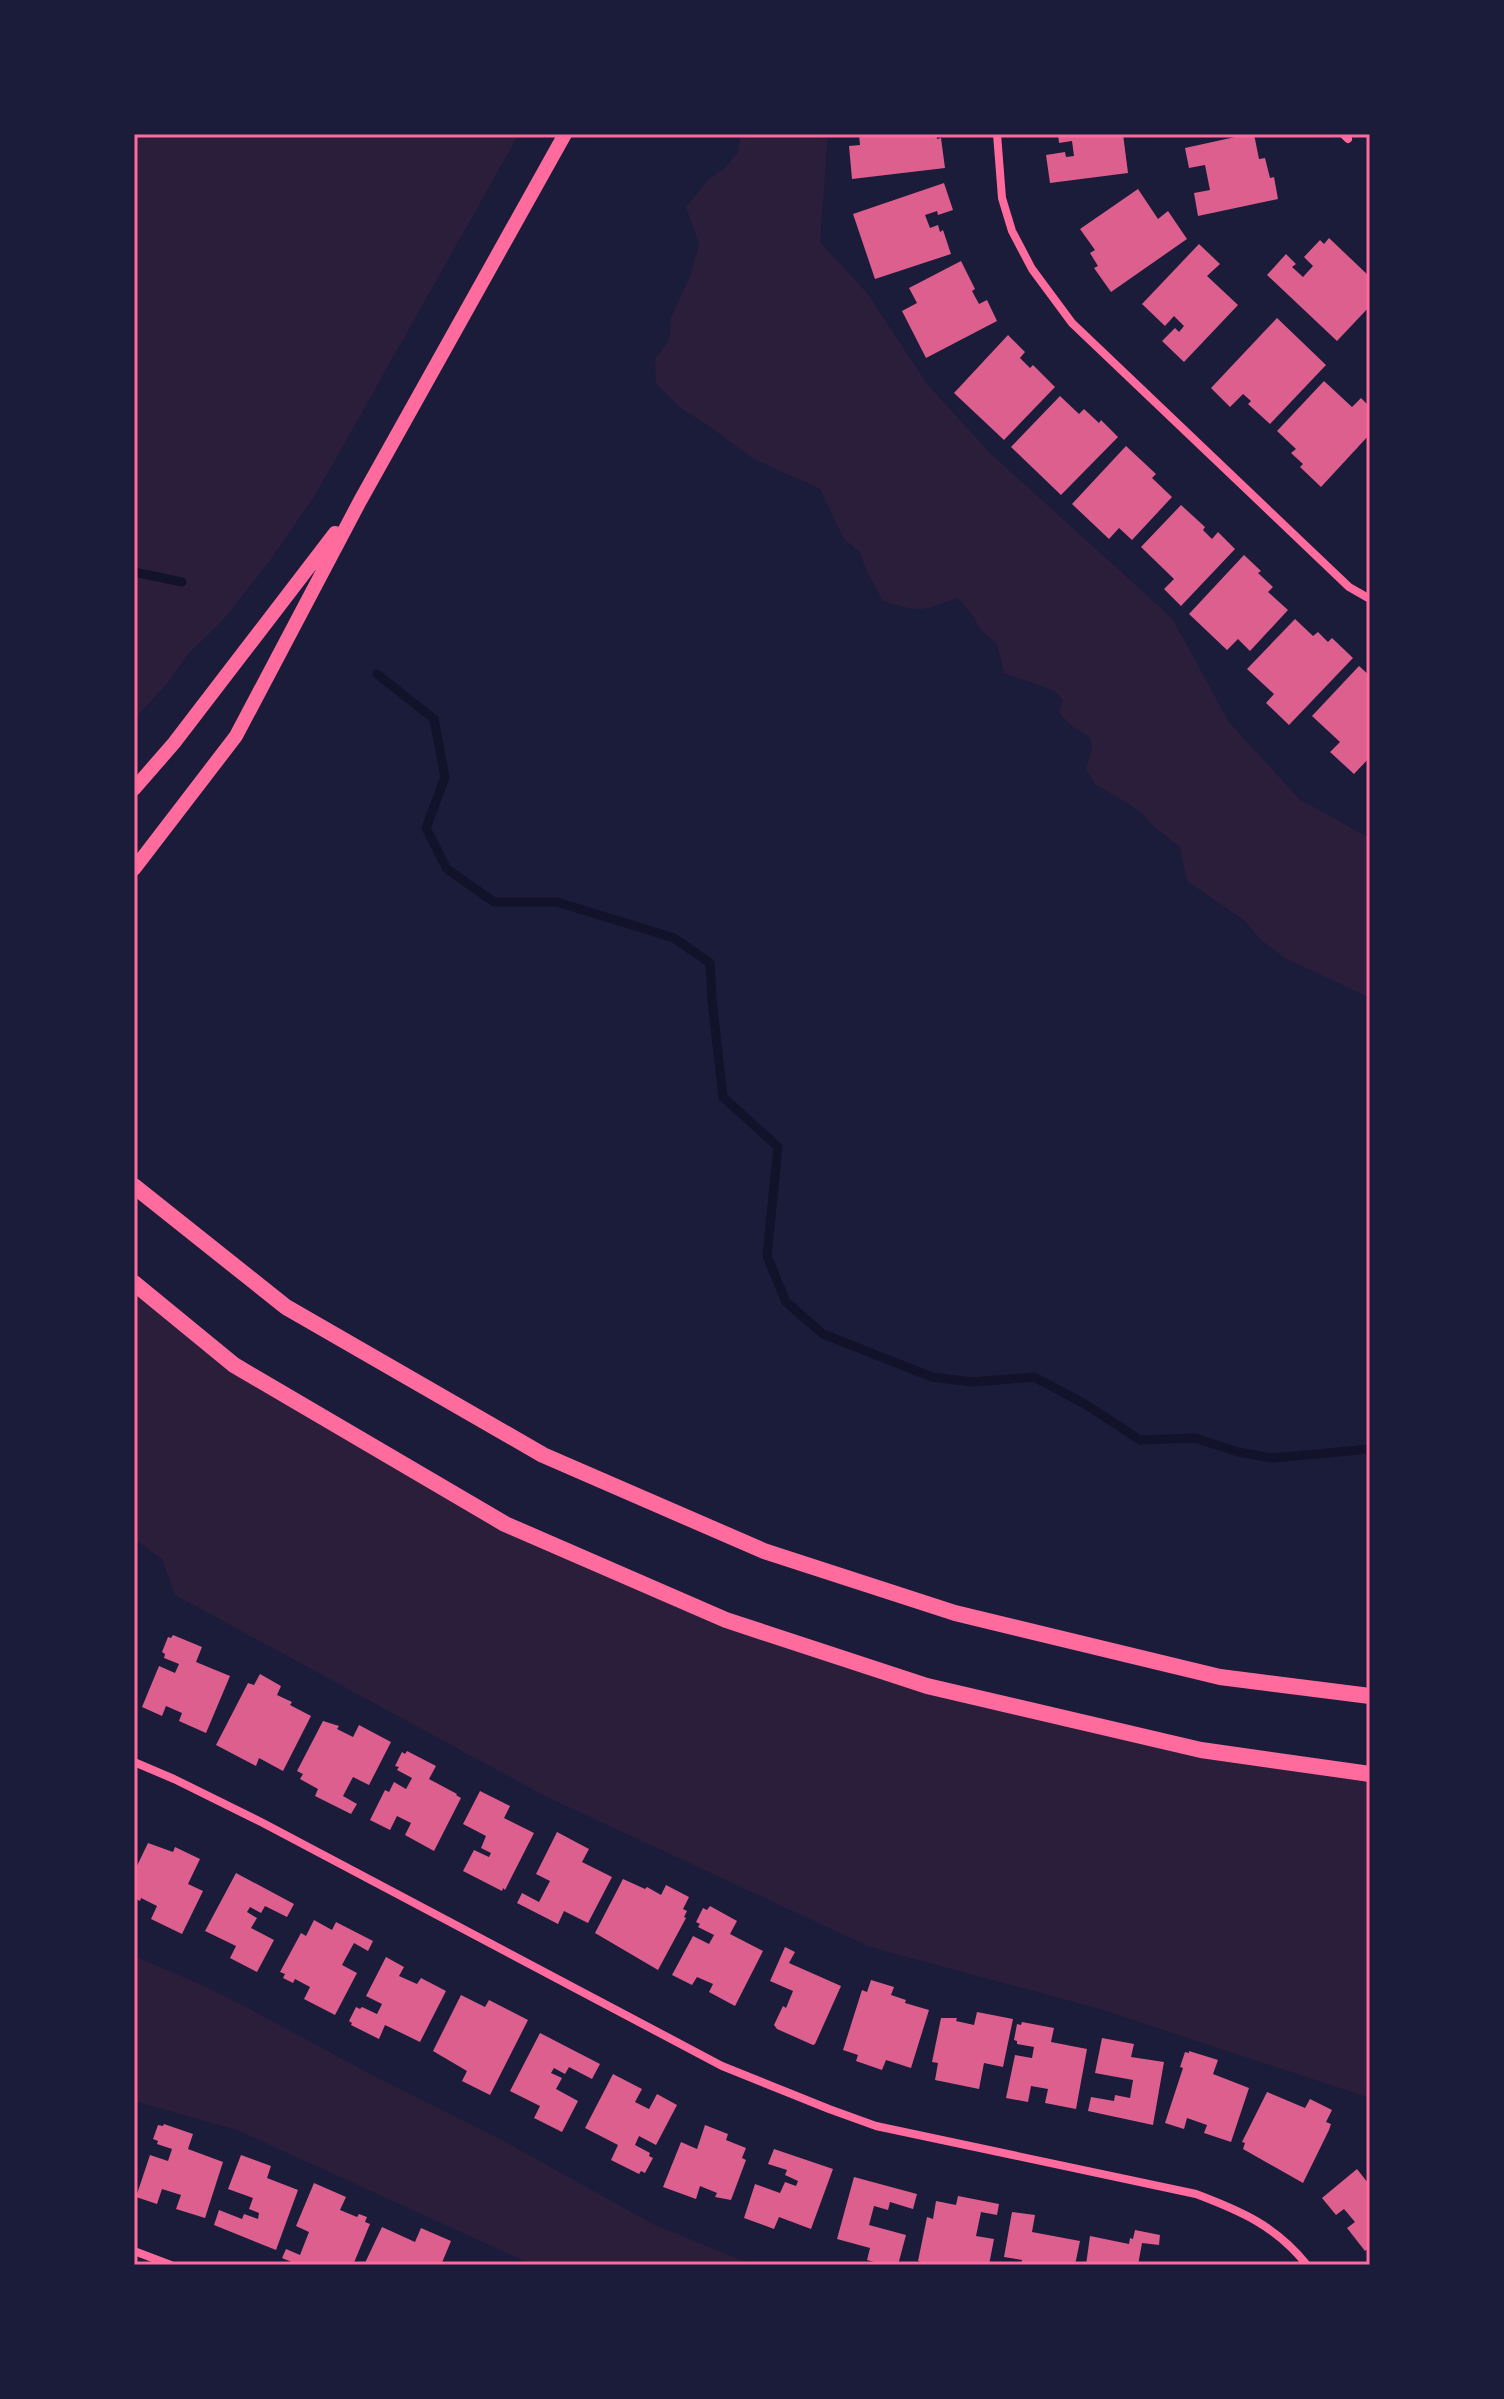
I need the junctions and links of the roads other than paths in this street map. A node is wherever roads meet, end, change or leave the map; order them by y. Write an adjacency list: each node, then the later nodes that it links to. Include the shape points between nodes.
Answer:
1 (565, 134): 3 (street)
2 (997, 134): 4 (street, via 1002,198 1012,231 1032,269 1072,323 1349,587)
3 (360, 501): 5 (street); 6 (street, via 236,736)
4 (1370, 599)
5 (134, 789)
6 (134, 869)
7 (134, 1186): 9 (main road, via 286,1307 543,1455 764,1551 955,1613 1206,1673)
8 (134, 1283): 11 (main road, via 234,1365 505,1524 726,1620 927,1686 1201,1750)
9 (1370, 1696)
10 (134, 1762): 14 (street, via 263,1823 722,2066 876,2126 1196,2194 1240,2210 1271,2230)
11 (1370, 1774)
12 (134, 2251): 13 (street)
13 (171, 2265)
14 (1307, 2265)

